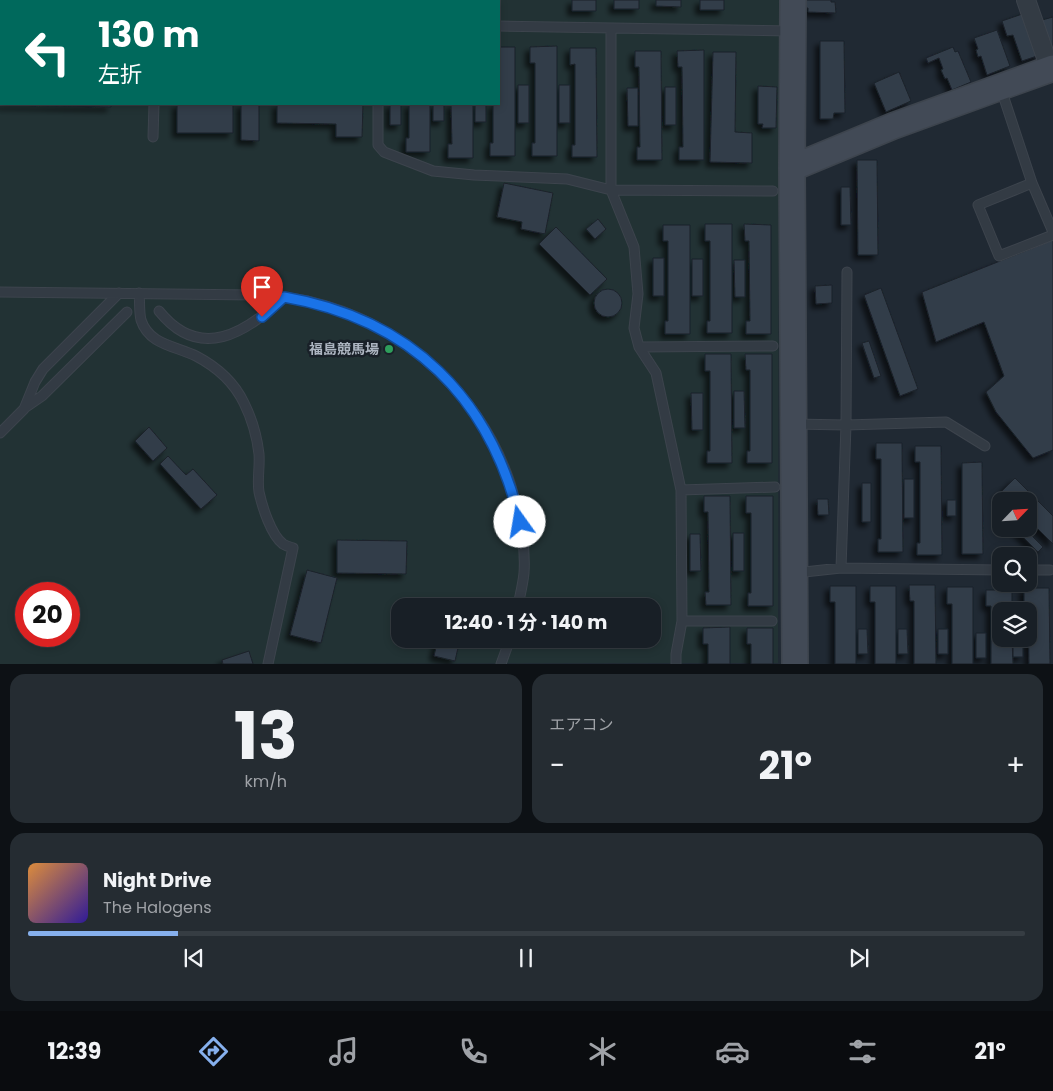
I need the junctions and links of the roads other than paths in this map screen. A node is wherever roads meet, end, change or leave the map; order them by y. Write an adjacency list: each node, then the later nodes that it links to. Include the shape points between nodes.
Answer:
1 (793, 0): 5 (street)
2 (1026, 0): 6 (street)
3 (500, 26): 4 (lane)
4 (611, 28): 5 (lane); 13 (lane)
5 (793, 31): 11 (street)
6 (1052, 68): 7 (street)
7 (1000, 87): 11 (street, via 892,126); 12 (lane)
8 (154, 105): 10 (lane)
9 (378, 105): 13 (lane, via 378,145 384,152 433,172 567,179)
10 (153, 137)
11 (792, 168): 26 (street)
12 (1032, 183): 15 (lane); 15 (lane, via 978,205 999,256)
13 (611, 190): 14 (lane); 24 (lane, via 634,247 638,294 634,328)
14 (773, 191)
15 (1053, 234)
16 (848, 272): 27 (lane)
17 (0, 292): 18 (lane)
18 (119, 293): 19 (lane); 25 (lane, via 44,369)
19 (139, 294): 20 (lane); 41 (lane, via 141,319 147,332 156,340 194,355 223,374 233,383 250,415 257,441 259,492 263,507 276,536 293,548)
20 (284, 297): 21 (lane, via 244,329 220,338 196,338 179,330); 37 (lane, via 309,301 356,317 400,340 439,371 472,409 497,452 515,498 524,547)
21 (159, 311)
22 (127, 312): 25 (lane, via 42,396)
23 (773, 346): 24 (lane)
24 (639, 348): 31 (lane, via 656,373)
25 (24, 409): 28 (lane)
26 (794, 424): 27 (lane); 36 (street)
27 (846, 425): 29 (lane, via 946,422); 32 (lane)
28 (0, 433)
29 (985, 446)
30 (775, 488): 31 (lane)
31 (681, 490): 39 (lane)
32 (841, 568): 33 (lane); 36 (lane)
33 (992, 570)
34 (1037, 570): 35 (lane)
35 (1050, 570)
36 (795, 573): 44 (street)
37 (519, 598)
38 (772, 620): 39 (lane)
39 (682, 621): 43 (lane)
40 (507, 648): 42 (lane)
41 (268, 664)
42 (501, 664)
43 (676, 664)
44 (795, 664)

